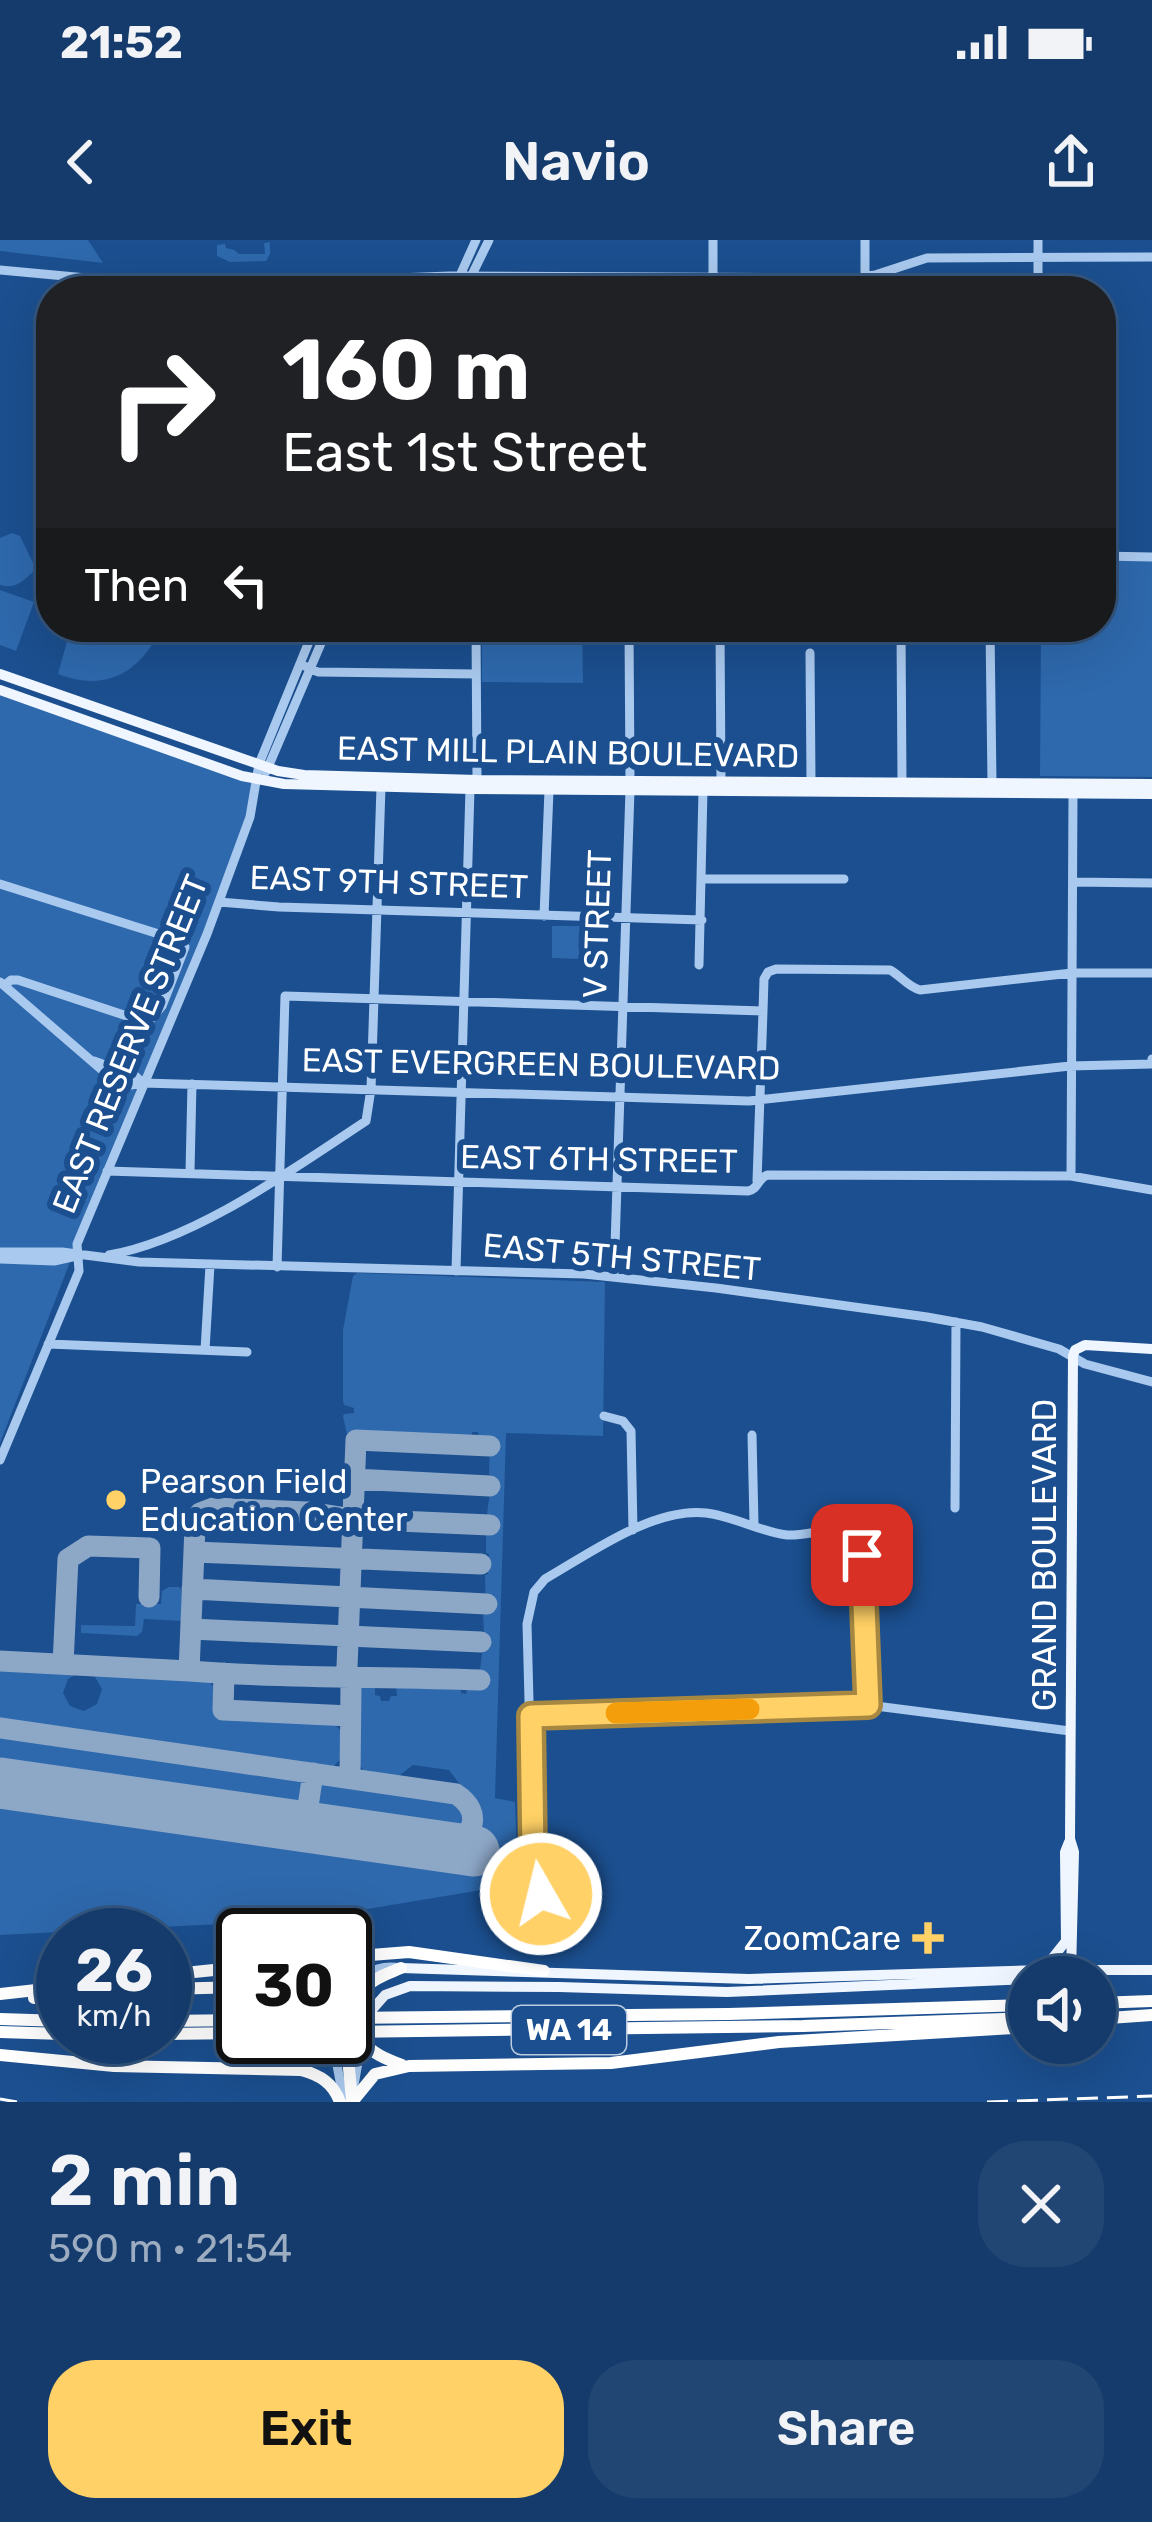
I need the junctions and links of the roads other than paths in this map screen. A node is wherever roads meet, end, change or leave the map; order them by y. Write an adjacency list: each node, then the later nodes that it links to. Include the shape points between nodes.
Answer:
1 (476, 240): 10 (street)
2 (489, 240): 10 (street)
3 (713, 240): 11 (street)
4 (865, 240): 12 (street)
5 (1038, 240): 6 (street)
6 (1038, 257): 7 (street); 12 (street, via 927,258); 13 (street)
7 (1152, 257)
8 (0, 270): 9 (street)
9 (64, 276)
10 (465, 276)
11 (713, 276)
12 (865, 276)
13 (1038, 276)
14 (1116, 556): 15 (street)
15 (1152, 557)
16 (311, 642): 24 (street, EAST RESERVE STREET)
17 (319, 642): 24 (street, EAST RESERVE STREET)
18 (476, 642): 26 (street)
19 (629, 642): 36 (street, V STREET)
20 (721, 642): 30 (street)
21 (901, 642): 32 (street)
22 (990, 642): 33 (street)
23 (810, 653): 31 (street)
24 (305, 667): 26 (street); 28 (street, EAST RESERVE STREET)
25 (0, 674): 28 (main road, EAST MILL PLAIN BOULEVARD)
26 (476, 674): 34 (street)
27 (0, 690): 29 (main road, EAST MILL PLAIN BOULEVARD)
28 (264, 766): 29 (street, EAST RESERVE STREET); 34 (main road, EAST MILL PLAIN BOULEVARD)
29 (258, 781): 37 (main road, EAST MILL PLAIN BOULEVARD); 47 (street, EAST RESERVE STREET)
30 (721, 781): 31 (main road, EAST MILL PLAIN BOULEVARD); 36 (main road, EAST MILL PLAIN BOULEVARD)
31 (811, 782): 32 (main road, EAST MILL PLAIN BOULEVARD)
32 (902, 782): 33 (main road, EAST MILL PLAIN BOULEVARD)
33 (992, 783): 35 (main road, EAST MILL PLAIN BOULEVARD)
34 (474, 784): 36 (main road, EAST MILL PLAIN BOULEVARD); 37 (main road, EAST MILL PLAIN BOULEVARD); 38 (main road, EAST MILL PLAIN BOULEVARD); 49 (street)
35 (1152, 784)
36 (630, 785): 38 (main road, EAST MILL PLAIN BOULEVARD); 39 (main road, EAST MILL PLAIN BOULEVARD); 51 (street, V STREET)
37 (381, 787): 48 (street)
38 (549, 790): 50 (street)
39 (703, 790): 40 (main road, EAST MILL PLAIN BOULEVARD); 42 (street)
40 (1072, 793): 41 (main road, EAST MILL PLAIN BOULEVARD); 44 (street)
41 (1152, 794)
42 (702, 879): 43 (street); 52 (street)
43 (844, 879)
44 (1073, 882): 46 (street); 54 (street)
45 (0, 884): 56 (street, via 184,943 148,1023 18,980)
46 (1152, 884)
47 (219, 902): 48 (street, EAST 9TH STREET); 63 (street, EAST RESERVE STREET)
48 (377, 910): 49 (street, EAST 9TH STREET); 57 (street)
49 (467, 913): 50 (street, EAST 9TH STREET); 58 (street)
50 (544, 916): 51 (street, EAST 9TH STREET)
51 (624, 917): 52 (street, EAST 9TH STREET); 59 (street, V STREET)
52 (702, 920): 53 (street)
53 (699, 964)
54 (1072, 973): 55 (street); 60 (street, via 920,990 890,970 776,969 764,979); 62 (street)
55 (1152, 974)
56 (2, 984): 63 (street, EAST EVERGREEN BOULEVARD, via 109,1076)
57 (374, 1000): 58 (street); 65 (street, via 285,996); 66 (street)
58 (464, 1003): 59 (street); 67 (street)
59 (622, 1008): 60 (street); 68 (street, V STREET)
60 (763, 1011): 69 (street)
61 (1152, 1062): 62 (street, EAST EVERGREEN BOULEVARD)
62 (1070, 1066): 69 (street, EAST EVERGREEN BOULEVARD); 73 (street)
63 (143, 1083): 64 (street, EAST EVERGREEN BOULEVARD); 70 (street, EAST RESERVE STREET)
64 (192, 1084): 65 (street, EAST EVERGREEN BOULEVARD); 71 (street)
65 (282, 1087): 66 (street, EAST EVERGREEN BOULEVARD); 72 (street)
66 (371, 1089): 67 (street, EAST EVERGREEN BOULEVARD); 72 (street, via 364,1123)
67 (460, 1092): 68 (street, EAST EVERGREEN BOULEVARD); 74 (street)
68 (619, 1096): 69 (street, EAST EVERGREEN BOULEVARD); 76 (street, V STREET)
69 (759, 1100): 75 (street)
70 (107, 1171): 71 (street, EAST 6TH STREET); 79 (street, EAST RESERVE STREET)
71 (190, 1172): 72 (street, EAST 6TH STREET)
72 (279, 1176): 74 (street, EAST 6TH STREET); 80 (street, via 193,1228); 82 (street)
73 (1071, 1176): 75 (street, EAST 6TH STREET, via 768,1175); 77 (street, EAST 6TH STREET)
74 (458, 1182): 76 (street, EAST 6TH STREET); 83 (street)
75 (757, 1186): 76 (street, EAST 6TH STREET)
76 (615, 1187): 84 (street, V STREET)
77 (1152, 1190)
78 (0, 1256): 79 (street, EAST 5TH STREET)
79 (77, 1256): 80 (street, EAST 5TH STREET); 86 (street, EAST RESERVE STREET, via 79,1271)
80 (104, 1256): 81 (street, EAST 5TH STREET)
81 (210, 1264): 82 (street, EAST 5TH STREET); 88 (street)
82 (277, 1267): 83 (street, EAST 5TH STREET)
83 (456, 1271): 84 (street, EAST 5TH STREET)
84 (614, 1276): 85 (street, EAST 5TH STREET)
85 (956, 1322): 90 (street, EAST 5TH STREET); 95 (street)
86 (48, 1344): 88 (street); 94 (street, EAST RESERVE STREET)
87 (1152, 1349): 90 (main road, GRAND BOULEVARD, via 1084,1345)
88 (206, 1350): 89 (street)
89 (247, 1352)
90 (1073, 1356): 91 (street, EAST 5TH STREET); 100 (main road, GRAND BOULEVARD)
91 (1152, 1382)
92 (604, 1416): 97 (street, via 632,1431)
93 (752, 1435): 96 (street)
94 (0, 1460)
95 (955, 1508)
96 (754, 1524): 97 (street, via 687,1513); 98 (street, via 791,1535 856,1536)
97 (633, 1530): 99 (street, via 534,1592 526,1624)
98 (868, 1705): 99 (street); 100 (street)
99 (531, 1716): 101 (street, via 533,1854)
100 (1070, 1731): 102 (main road, GRAND BOULEVARD)
101 (545, 1898)
102 (1069, 1943): 104 (main road); 105 (main road, GRAND BOULEVARD)
103 (372, 1955): 111 (highway, via 409,1952)
104 (1056, 1956)
105 (1070, 1956)
106 (400, 1968): 107 (street); 111 (main road); 114 (highway)
107 (372, 1970)
108 (1152, 1970): 110 (main road)
109 (1008, 1971): 112 (main road)
110 (1116, 1971)
111 (544, 1972): 112 (main road)
112 (888, 1973): 115 (street)
113 (1008, 1980): 115 (main road)
114 (372, 1982)
115 (793, 1990): 122 (main road, via 410,1986)
116 (36, 1991): 117 (highway)
117 (0, 1996): 118 (highway)
118 (36, 1996)
119 (1152, 2001): 120 (highway)
120 (1116, 2002)
121 (1008, 2006): 128 (highway, WA 14)
122 (372, 2010)
123 (1152, 2015): 124 (highway)
124 (1116, 2018)
125 (0, 2019): 126 (highway)
126 (36, 2020)
127 (1008, 2023): 128 (highway, WA 14)
128 (410, 2025): 130 (highway, WA 14)
129 (1008, 2025): 138 (highway, via 611,2063)
130 (372, 2028)
131 (0, 2032): 132 (highway)
132 (36, 2033)
133 (372, 2048): 138 (highway)
134 (0, 2055): 139 (highway, via 130,2067)
135 (278, 2064): 139 (highway)
136 (348, 2064): 140 (highway)
137 (356, 2064): 140 (street)
138 (410, 2066): 140 (highway, via 375,2074)
139 (269, 2067): 140 (highway, via 314,2074)
140 (347, 2102)

